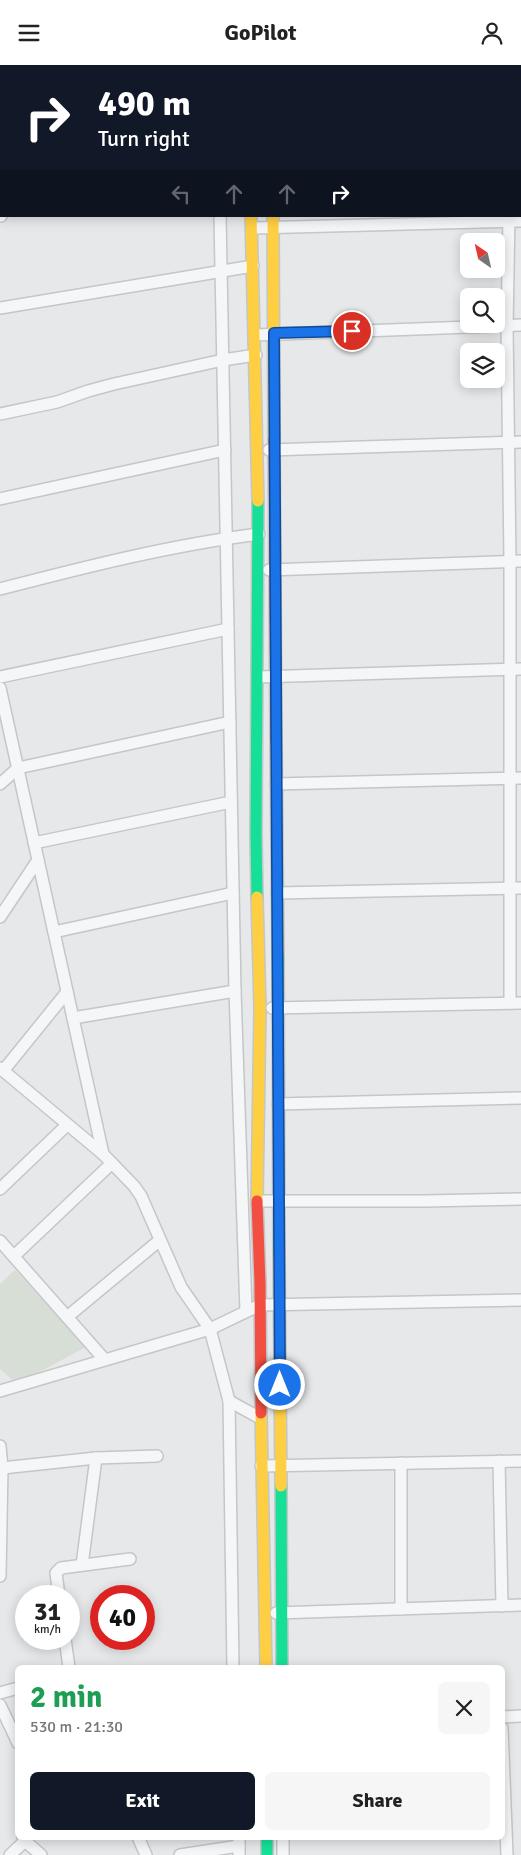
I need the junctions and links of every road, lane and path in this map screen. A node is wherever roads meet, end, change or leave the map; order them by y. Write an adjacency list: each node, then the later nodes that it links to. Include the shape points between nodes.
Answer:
1 (220, 217): 6 (street)
2 (513, 219): 4 (street); 9 (street)
3 (252, 222): 4 (street); 5 (street)
4 (273, 222): 10 (street)
5 (253, 265): 6 (street); 11 (street)
6 (221, 270): 7 (street); 13 (street)
7 (0, 308)
8 (521, 325): 9 (street)
9 (507, 326): 10 (street); 15 (street)
10 (274, 333): 11 (street); 17 (street)
11 (255, 335): 12 (street)
12 (256, 355): 13 (street); 19 (street)
13 (223, 360): 14 (street); 18 (street)
14 (0, 414)
15 (508, 442): 16 (street); 17 (street); 23 (street)
16 (521, 442)
17 (275, 449): 19 (street); 24 (street)
18 (225, 450): 20 (street); 22 (street)
19 (257, 450): 21 (street)
20 (0, 499)
21 (259, 535): 22 (street); 25 (street)
22 (226, 538): 26 (street); 27 (street)
23 (516, 561): 24 (street); 28 (street)
24 (275, 569): 25 (street); 31 (street)
25 (258, 572): 30 (street)
26 (0, 589)
27 (228, 629): 29 (street); 33 (street)
28 (515, 669): 31 (street); 35 (street)
29 (0, 677)
30 (258, 677): 31 (street); 49 (street, via 256,835)
31 (276, 677): 37 (street)
32 (0, 690): 34 (street)
33 (230, 722): 34 (street); 38 (street)
34 (18, 769): 36 (street); 39 (street)
35 (516, 778): 37 (street); 41 (street)
36 (0, 784)
37 (276, 784): 43 (street)
38 (231, 803): 39 (street); 42 (street)
39 (34, 843): 40 (street)
40 (38, 860): 44 (street); 45 (street)
41 (516, 888): 43 (street); 48 (street)
42 (233, 893): 45 (street); 46 (street)
43 (277, 893): 50 (street)
44 (0, 917)
45 (54, 933): 47 (street)
46 (235, 991): 51 (street); 68 (street)
47 (67, 992): 51 (street); 52 (street)
48 (515, 1003): 50 (street)
49 (260, 1008): 50 (street); 60 (street)
50 (278, 1008): 54 (street)
51 (73, 1018): 56 (street)
52 (2, 1069): 55 (street)
53 (521, 1098): 54 (street)
54 (278, 1104): 61 (street)
55 (67, 1125): 56 (street); 58 (street)
56 (103, 1154): 57 (street)
57 (112, 1163): 62 (street, via 141,1196); 64 (street)
58 (0, 1189)
59 (521, 1199): 61 (street)
60 (257, 1201): 61 (street); 66 (street)
61 (278, 1201): 67 (street)
62 (160, 1240): 69 (street); 70 (street, via 181,1287)
63 (0, 1241): 64 (street)
64 (14, 1256): 69 (street)
65 (521, 1300): 67 (street)
66 (260, 1305): 67 (street); 68 (street); 74 (street)
67 (280, 1305): 81 (street)
68 (246, 1311): 70 (street)
69 (67, 1317): 71 (street)
70 (210, 1329): 71 (street); 73 (street)
71 (104, 1359): 72 (street)
72 (0, 1391)
73 (229, 1401): 74 (street); 95 (street)
74 (260, 1418): 82 (street)
75 (0, 1445): 83 (street)
76 (157, 1456): 77 (street)
77 (96, 1459): 83 (street); 85 (street)
78 (499, 1461): 79 (street); 80 (street); 89 (street)
79 (521, 1461)
80 (401, 1463): 81 (street); 90 (street)
81 (280, 1465): 82 (street); 92 (street)
82 (261, 1466): 91 (street)
83 (2, 1468): 86 (street)
84 (130, 1559): 85 (street)
85 (82, 1565): 87 (street, via 61,1568 56,1573)
86 (0, 1576)
87 (58, 1585)
88 (521, 1605): 89 (street)
89 (502, 1606): 90 (street)
90 (402, 1609): 92 (street)
91 (264, 1612): 92 (street); 96 (street)
92 (281, 1613): 97 (street)
93 (67, 1650): 94 (street)
94 (69, 1665)
95 (233, 1665)
96 (266, 1665)
97 (282, 1665)
98 (15, 1688): 99 (street)
99 (0, 1693)
100 (0, 1705): 103 (street)
101 (521, 1716): 102 (street)
102 (505, 1717)
103 (15, 1737)
104 (505, 1834): 117 (street)
105 (23, 1840): 111 (street)
106 (25, 1840): 112 (street)
107 (139, 1840): 113 (street)
108 (267, 1840): 115 (street)
109 (283, 1840): 116 (street)
110 (239, 1846): 114 (street)
111 (10, 1855)
112 (41, 1855)
113 (146, 1855)
114 (180, 1855)
115 (267, 1855)
116 (283, 1855)
117 (507, 1855)

